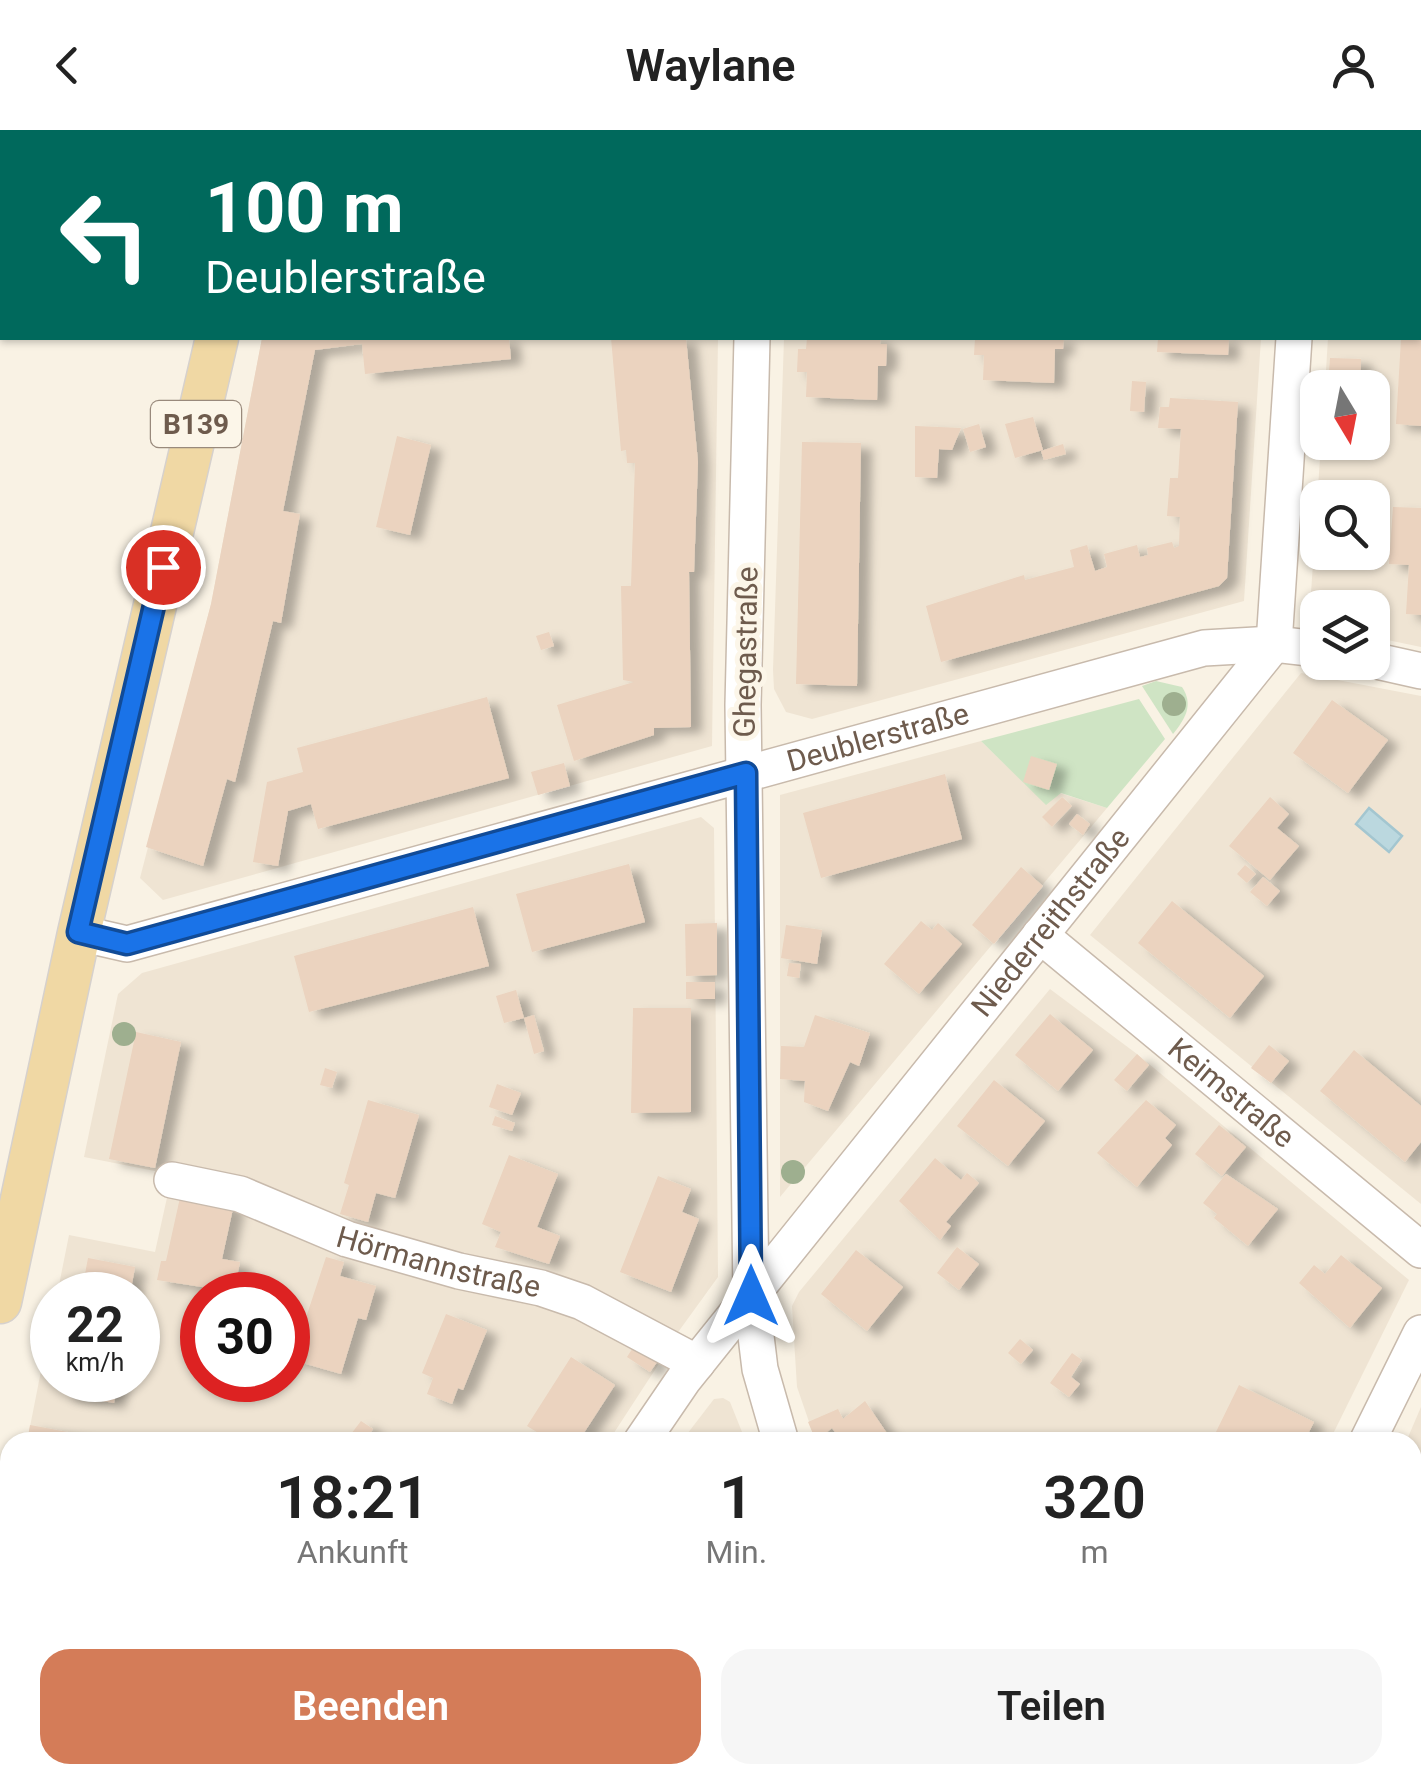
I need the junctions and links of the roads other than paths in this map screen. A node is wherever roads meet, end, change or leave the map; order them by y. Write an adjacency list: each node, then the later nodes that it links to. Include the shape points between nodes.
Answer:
1 (216, 340): 9 (main road, B139)
2 (752, 340): 8 (street, Ghegastraße)
3 (1294, 340): 4 (street)
4 (1274, 644): 5 (street, Deublerstraße); 8 (street, Deublerstraße, via 1204,648); 10 (street, Niederreithstraße)
5 (1300, 647)
6 (1390, 664): 7 (street)
7 (1421, 671)
8 (746, 773): 9 (street, Deublerstraße, via 127,944); 13 (street, Ghegastraße)
9 (78, 932): 14 (main road, B139)
10 (1040, 934): 12 (street, Keimstraße); 13 (street, Niederreithstraße)
11 (172, 1180): 16 (street, Hörmannstraße, via 240,1194 384,1250 582,1302)
12 (1421, 1250)
13 (751, 1296): 16 (street, Niederreithstraße); 18 (street, Ghegastraße, via 760,1369)
14 (0, 1302)
15 (1421, 1333): 19 (street)
16 (697, 1363): 17 (street, Niederreithstraße)
17 (648, 1432)
18 (777, 1432)
19 (1371, 1432)

